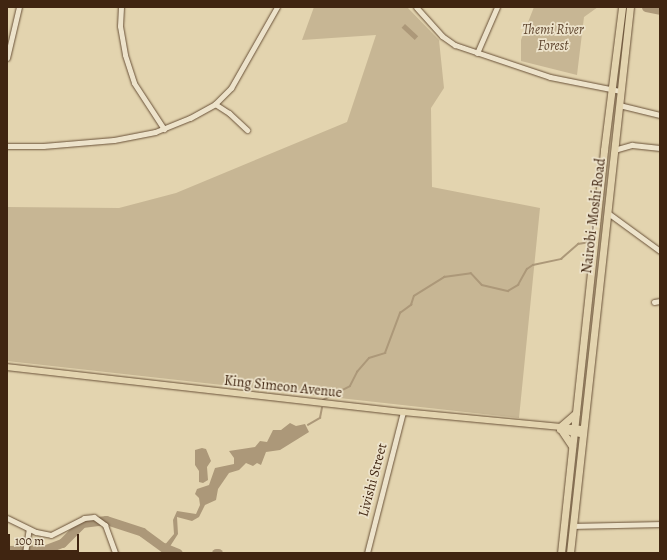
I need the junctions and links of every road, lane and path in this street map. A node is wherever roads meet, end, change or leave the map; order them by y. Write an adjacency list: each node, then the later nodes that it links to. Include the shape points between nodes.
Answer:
1 (19, 7): 9 (street)
2 (121, 7): 15 (street, via 124,48 134,82)
3 (276, 7): 12 (street, via 238,78)
4 (416, 7): 8 (street, via 442,36 455,45)
5 (497, 7): 8 (street)
6 (622, 7): 10 (highway, Nairobi-Moshi Road)
7 (630, 7): 11 (highway, Nairobi-Moshi Road)
8 (477, 53): 10 (street, via 563,80)
9 (7, 58)
10 (612, 89): 11 (street); 24 (highway, Nairobi-Moshi Road)
11 (620, 91): 13 (highway, Nairobi-Moshi Road)
12 (215, 104): 15 (street); 16 (street, via 229,112)
13 (619, 105): 14 (street); 19 (highway, Nairobi-Moshi Road)
14 (660, 115)
15 (164, 129): 17 (street, via 104,141)
16 (247, 130)
17 (7, 146)
18 (660, 148): 19 (street, via 632,144)
19 (614, 150): 20 (highway, Nairobi-Moshi Road)
20 (608, 213): 21 (street); 26 (highway, Nairobi-Moshi Road)
21 (660, 251)
22 (7, 368): 23 (main road, King Simeon Avenue)
23 (403, 412): 25 (main road, King Simeon Avenue); 36 (street, Livishi Street)
24 (576, 413): 25 (highway); 26 (highway, Nairobi-Moshi Road)
25 (560, 429): 26 (main road, King Simeon Avenue); 27 (highway)
26 (578, 431): 27 (highway); 29 (highway)
27 (572, 446): 28 (highway)
28 (571, 457): 29 (highway); 37 (highway)
29 (579, 459): 32 (highway)
30 (7, 518): 33 (street)
31 (660, 524): 32 (street)
32 (573, 526): 38 (highway)
33 (29, 529): 34 (street); 35 (street, via 51,535 84,518 99,519 105,526)
34 (25, 553)
35 (115, 553)
36 (367, 553)
37 (561, 553)
38 (570, 553)

